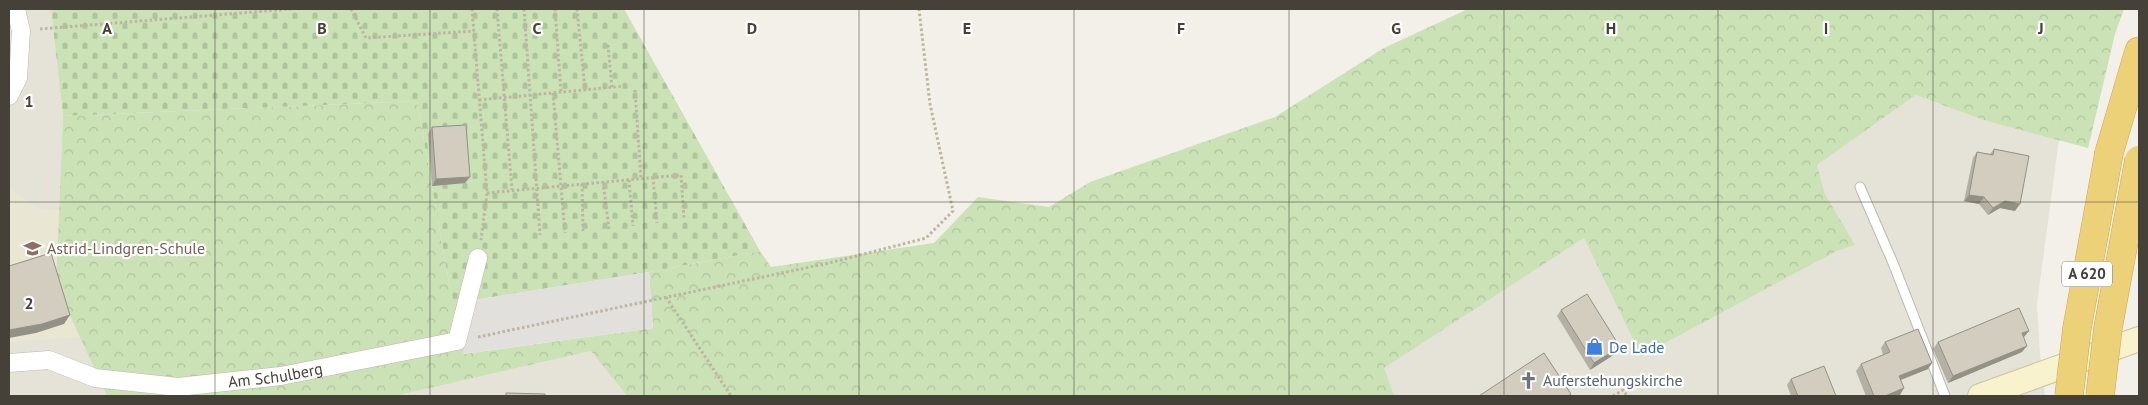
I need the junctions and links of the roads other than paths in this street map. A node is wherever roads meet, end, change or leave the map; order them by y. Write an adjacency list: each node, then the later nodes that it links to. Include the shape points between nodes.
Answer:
1 (16, 9): 3 (street, via 20,31 18,78)
2 (2139, 51): 11 (highway, A 620, bridge, via 2109,153 2077,328)
3 (9, 96)
4 (2139, 160): 12 (highway, A 620, bridge, via 2108,328)
5 (1860, 188): 9 (lane)
6 (478, 258): 8 (street, Am Schulberg, via 457,341 281,376 178,387 95,378 49,360)
7 (2139, 338): 10 (main road)
8 (9, 363)
9 (1946, 396)
10 (1980, 396)
11 (2069, 396)
12 (2100, 396)

